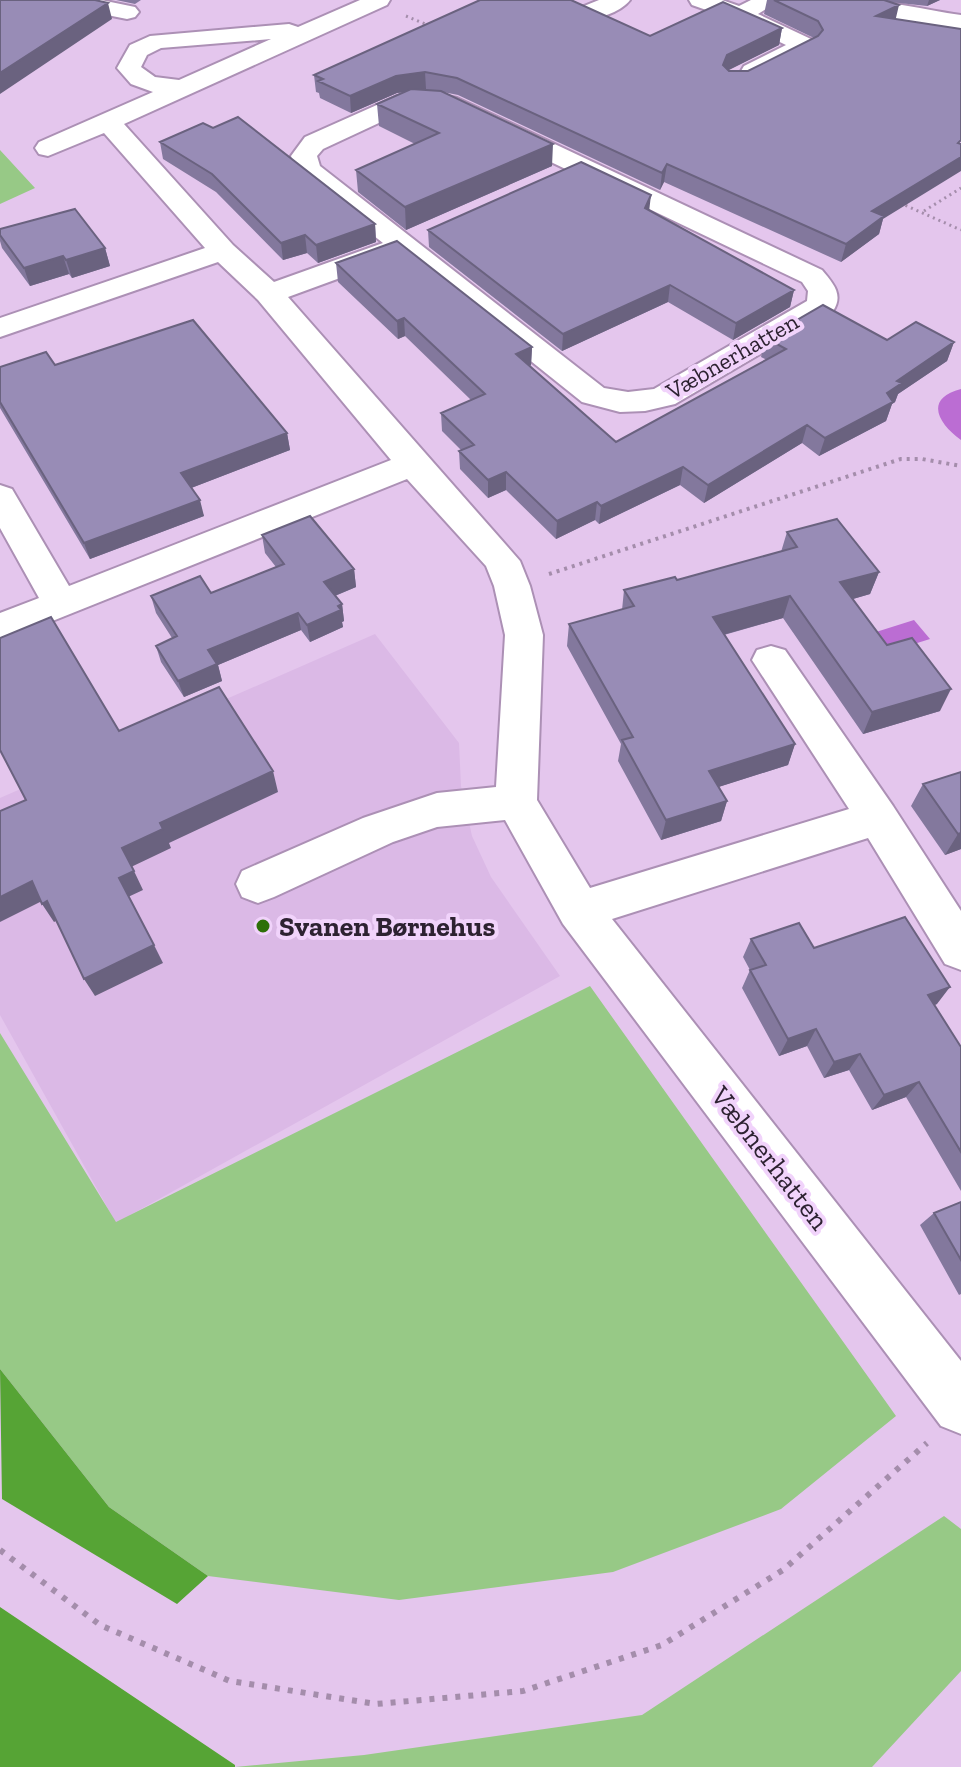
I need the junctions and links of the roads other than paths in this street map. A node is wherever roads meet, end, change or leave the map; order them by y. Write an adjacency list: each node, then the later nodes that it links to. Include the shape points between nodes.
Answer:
1 (65, 0): 8 (street)
2 (619, 0): 9 (street)
3 (700, 0): 10 (street)
4 (769, 0): 10 (street)
5 (864, 0): 11 (street, via 901,14)
6 (377, 1): 12 (street)
7 (961, 2): 11 (street)
8 (127, 12)
9 (587, 13)
10 (740, 14): 13 (street, via 805,45)
11 (950, 20)
12 (312, 30): 14 (street); 14 (street, via 158,41 133,54 129,68 136,78)
13 (735, 80)
14 (184, 88): 15 (street)
15 (108, 122): 16 (street); 21 (street)
16 (48, 148)
17 (578, 167): 18 (street); 20 (street, Væbnerhatten, via 448,103 426,100 406,101 314,143 304,156 307,169); 20 (street, Væbnerhatten, via 812,276 823,291 822,305 664,397 616,403 593,395)
18 (549, 180)
19 (434, 231): 20 (street)
20 (405, 244): 22 (street)
21 (223, 251): 22 (street); 23 (street)
22 (269, 294): 24 (street)
23 (0, 328)
24 (413, 464): 26 (street); 29 (street, via 502,561 512,586 524,635)
25 (0, 497): 26 (street)
26 (61, 604): 27 (street)
27 (0, 628)
28 (771, 660): 30 (street)
29 (516, 802): 31 (street, via 437,810 378,830); 32 (street, Væbnerhatten)
30 (878, 818): 32 (street); 33 (street)
31 (258, 884)
32 (579, 910): 34 (street, Væbnerhatten)
33 (961, 950)
34 (961, 1406)

